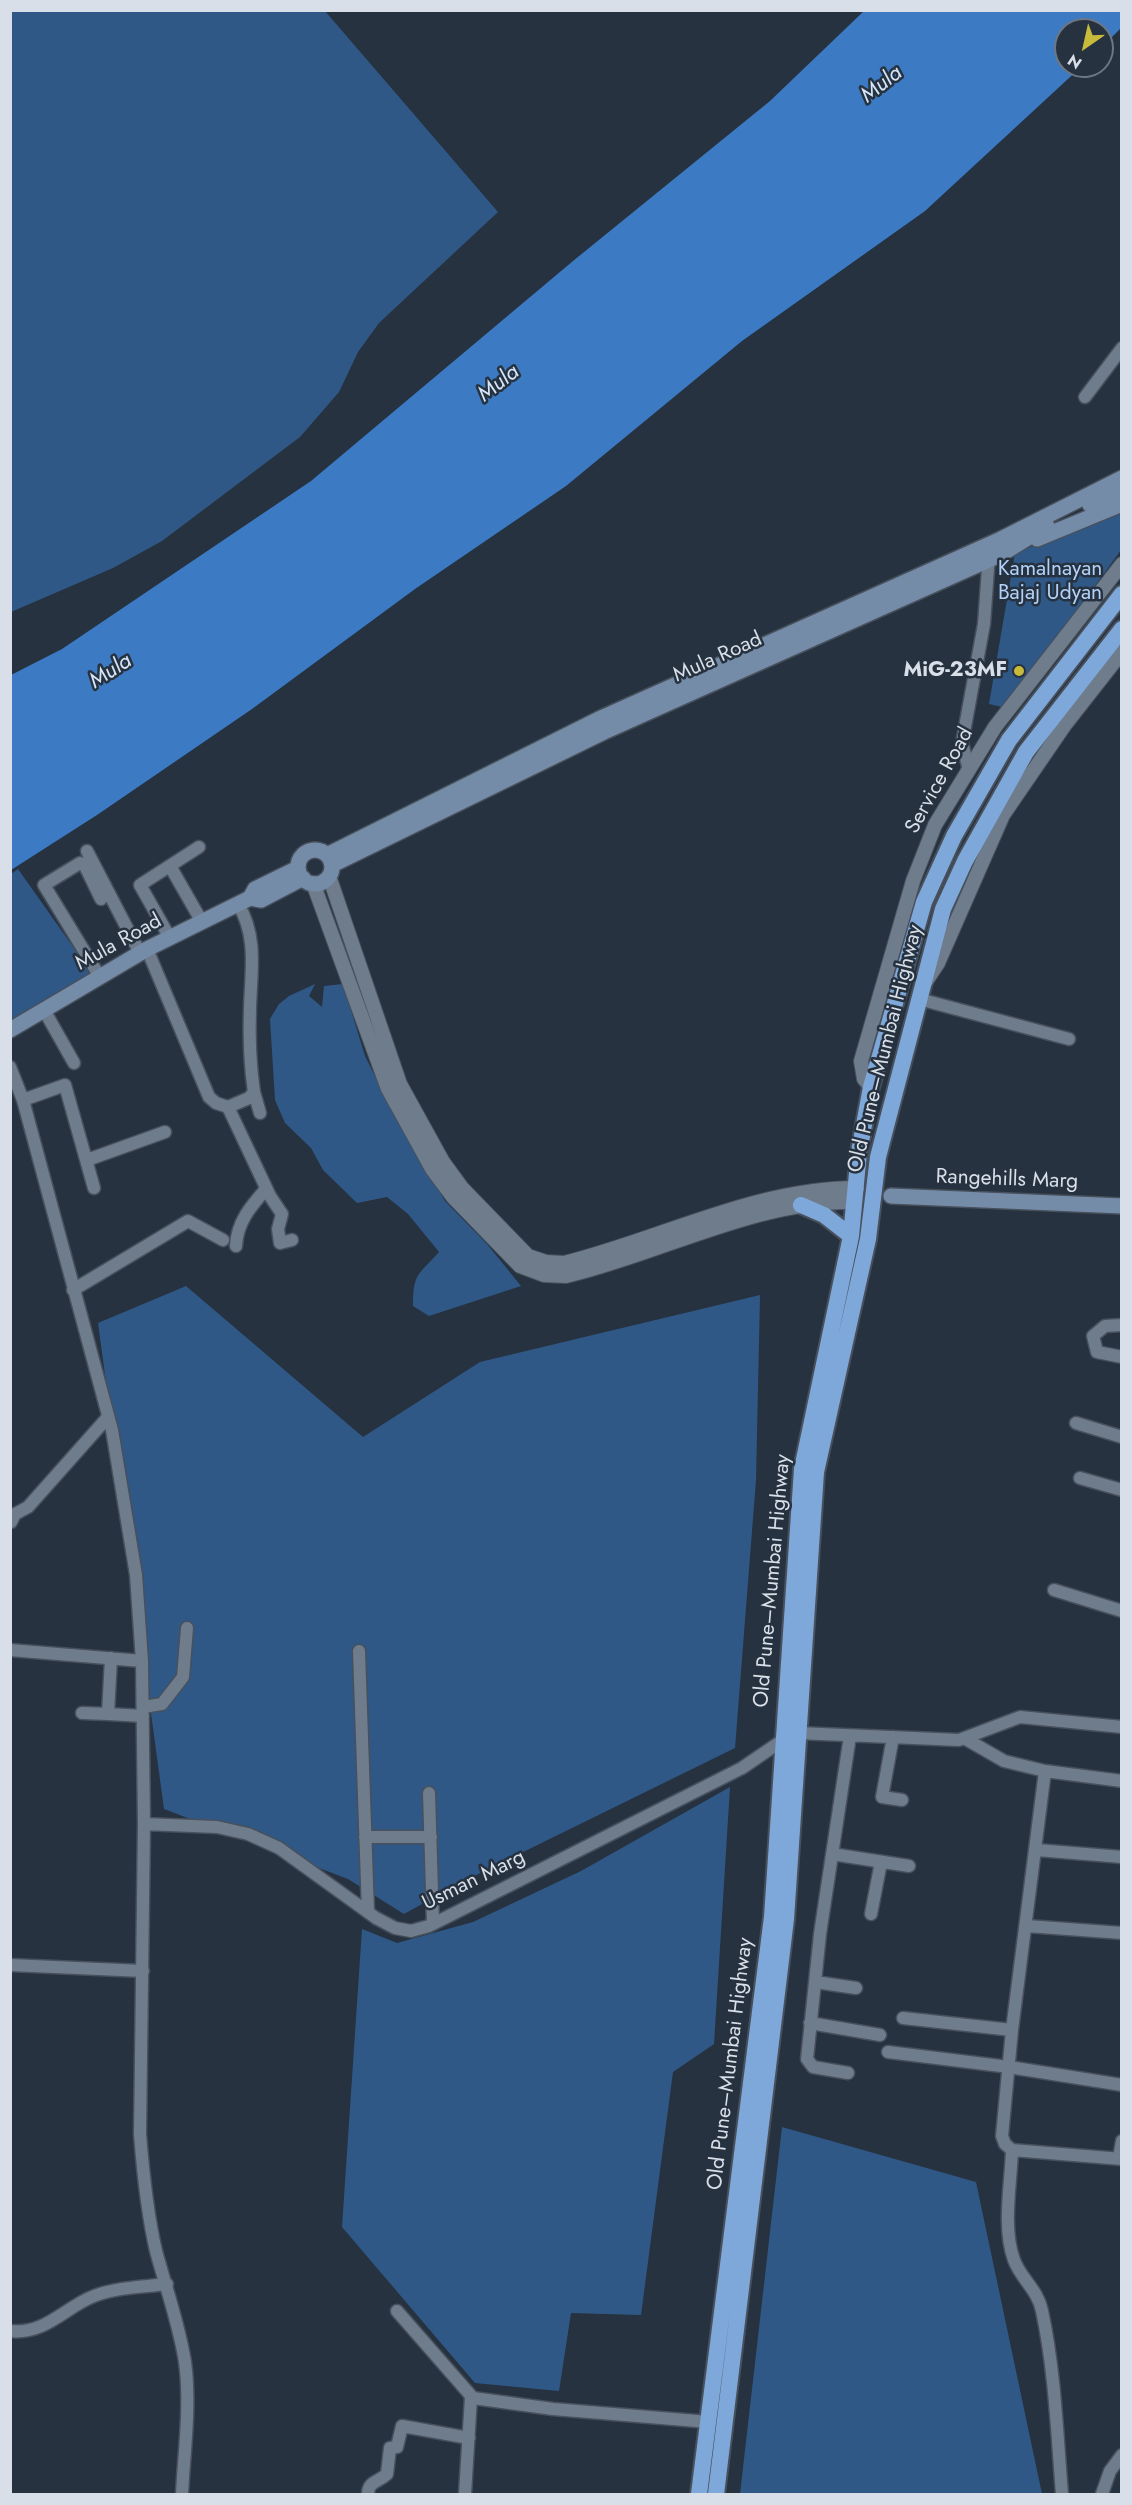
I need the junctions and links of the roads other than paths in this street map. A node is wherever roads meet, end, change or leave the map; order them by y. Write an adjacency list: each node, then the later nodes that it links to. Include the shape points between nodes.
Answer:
1 (1122, 348): 2 (street)
2 (1085, 397)
3 (1122, 478): 6 (main road)
4 (1122, 490): 7 (main road, Mula Road, via 1041,529)
5 (1122, 504): 7 (main road)
6 (992, 543): 8 (street); 16 (main road, via 601,718)
7 (1012, 548): 8 (main road, Mula Road)
8 (988, 561): 13 (street, via 984,624 962,743); 16 (main road, Mula Road, via 604,732)
9 (1122, 564): 13 (street, Service Road, via 995,726)
10 (1122, 594): 31 (highway, Old Pune–Mumbai Highway, via 1010,740 950,844 924,902)
11 (1122, 629): 25 (highway, Old Pune–Mumbai Highway, via 1026,752 976,837 943,909)
12 (1122, 652): 25 (street, via 1003,814 938,963)
13 (969, 770): 31 (street, Service Road, via 935,825 913,881 861,1061 864,1079)
14 (199, 847): 17 (street)
15 (87, 851): 23 (street)
16 (329, 865): 18 (main road, Mula Road); 18 (main road, Mula Road, via 316,850 305,853); 40 (street, via 408,1102 452,1176 532,1259 564,1263 811,1189)
17 (170, 866): 21 (street); 22 (street, via 140,885)
18 (305, 876): 20 (main road, Mula Road, via 255,889); 42 (street, via 397,1107 442,1184 526,1270 554,1276 577,1273)
19 (101, 899): 24 (street, via 80,863 44,885)
20 (244, 901): 21 (main road, Mula Road); 32 (street, via 252,945)
21 (202, 921): 22 (main road, Mula Road)
22 (170, 938): 23 (main road, Mula Road)
23 (143, 951): 24 (main road, Mula Road); 34 (street, via 209,1097)
24 (100, 977): 26 (main road, Mula Road)
25 (921, 992): 28 (street); 41 (highway, Old Pune–Mumbai Highway, via 878,1157)
26 (44, 1010): 27 (main road, Mula Road); 29 (street)
27 (10, 1030)
28 (1069, 1039)
29 (74, 1063)
30 (10, 1067): 33 (street)
31 (871, 1087): 40 (highway, Old Pune–Mumbai Highway)
32 (254, 1092): 34 (street); 35 (street)
33 (18, 1093): 37 (street, via 65,1085); 48 (street)
34 (228, 1107): 39 (street)
35 (261, 1113)
36 (165, 1132): 37 (street)
37 (87, 1160): 38 (street)
38 (94, 1188)
39 (266, 1189): 46 (street, via 282,1214 280,1243); 47 (street, via 248,1210)
40 (856, 1195): 41 (main road); 42 (street); 44 (highway, Old Pune–Mumbai Highway)
41 (875, 1196): 43 (main road, Rangehills Marg); 69 (highway, Old Pune–Mumbai Highway, via 816,1472)
42 (801, 1205): 44 (highway, via 824,1215)
43 (1122, 1206)
44 (851, 1236): 69 (highway, Old Pune–Mumbai Highway, via 802,1469)
45 (223, 1240): 48 (street, via 188,1221)
46 (292, 1240)
47 (236, 1246)
48 (73, 1290): 51 (street)
49 (1122, 1325): 50 (street, via 1105,1326 1093,1336 1096,1352)
50 (1122, 1357)
51 (108, 1417): 56 (street); 63 (street, via 136,1575)
52 (1076, 1422): 53 (street)
53 (1122, 1437)
54 (1080, 1478): 55 (street)
55 (1122, 1491)
56 (11, 1522)
57 (1054, 1590): 58 (street)
58 (1122, 1611)
59 (187, 1628): 64 (street, via 183,1677 162,1704)
60 (10, 1650): 62 (street)
61 (358, 1651): 77 (street)
62 (111, 1658): 63 (street); 66 (street)
63 (142, 1661): 64 (street)
64 (143, 1712): 66 (street); 76 (street)
65 (82, 1713): 66 (street)
66 (108, 1714)
67 (1122, 1727): 71 (street, via 1020,1717)
68 (850, 1736): 69 (street); 70 (street); 80 (street)
69 (791, 1737): 86 (street, Usman Marg, via 742,1767); 108 (highway, Old Pune–Mumbai Highway); 115 (highway, Old Pune–Mumbai Highway, via 786,1919)
70 (893, 1737): 71 (street); 75 (street, via 882,1797)
71 (964, 1738): 72 (street, via 1004,1761)
72 (1045, 1771): 73 (street); 79 (street)
73 (1122, 1780)
74 (429, 1793): 78 (street)
75 (902, 1800)
76 (144, 1824): 84 (street, Usman Marg, via 217,1827 248,1834 279,1848); 90 (street)
77 (365, 1837): 78 (street); 84 (street)
78 (431, 1837): 86 (street)
79 (1037, 1850): 81 (street); 87 (street)
80 (832, 1854): 82 (street); 91 (street)
81 (1122, 1857)
82 (881, 1862): 83 (street); 85 (street)
83 (909, 1866)
84 (368, 1912): 86 (street, Usman Marg, via 403,1930)
85 (871, 1914)
86 (433, 1924)
87 (1027, 1926): 88 (street); 95 (street)
88 (1122, 1933)
89 (10, 1965): 90 (street)
90 (143, 1971): 104 (street, via 143,2171 156,2251)
91 (815, 1982): 92 (street); 94 (street)
92 (856, 1988)
93 (903, 2018): 95 (street)
94 (810, 2023): 96 (street); 99 (street, via 808,2062 813,2067)
95 (1012, 2030): 98 (street)
96 (880, 2035)
97 (888, 2052): 98 (street)
98 (1009, 2067): 100 (street); 102 (street, via 1002,2136)
99 (848, 2073)
100 (1122, 2085)
101 (1122, 2141): 103 (street)
102 (1012, 2150): 103 (street); 116 (street, via 1010,2237 1018,2269 1039,2297 1042,2311)
103 (1120, 2159)
104 (167, 2284): 106 (street, via 117,2289 94,2296 33,2330); 111 (street, via 187,2387)
105 (397, 2311): 107 (street)
106 (10, 2331)
107 (471, 2397): 108 (street, via 553,2409); 109 (street)
108 (709, 2422): 114 (highway, Old Pune–Mumbai Highway)
109 (469, 2438): 112 (street, via 402,2427 397,2447 390,2448 387,2475 373,2482); 113 (street)
110 (1122, 2455): 117 (street, via 1110,2471)
111 (182, 2494)
112 (368, 2494)
113 (465, 2494)
114 (699, 2494)
115 (716, 2494)
116 (1062, 2494)
117 (1102, 2494)

